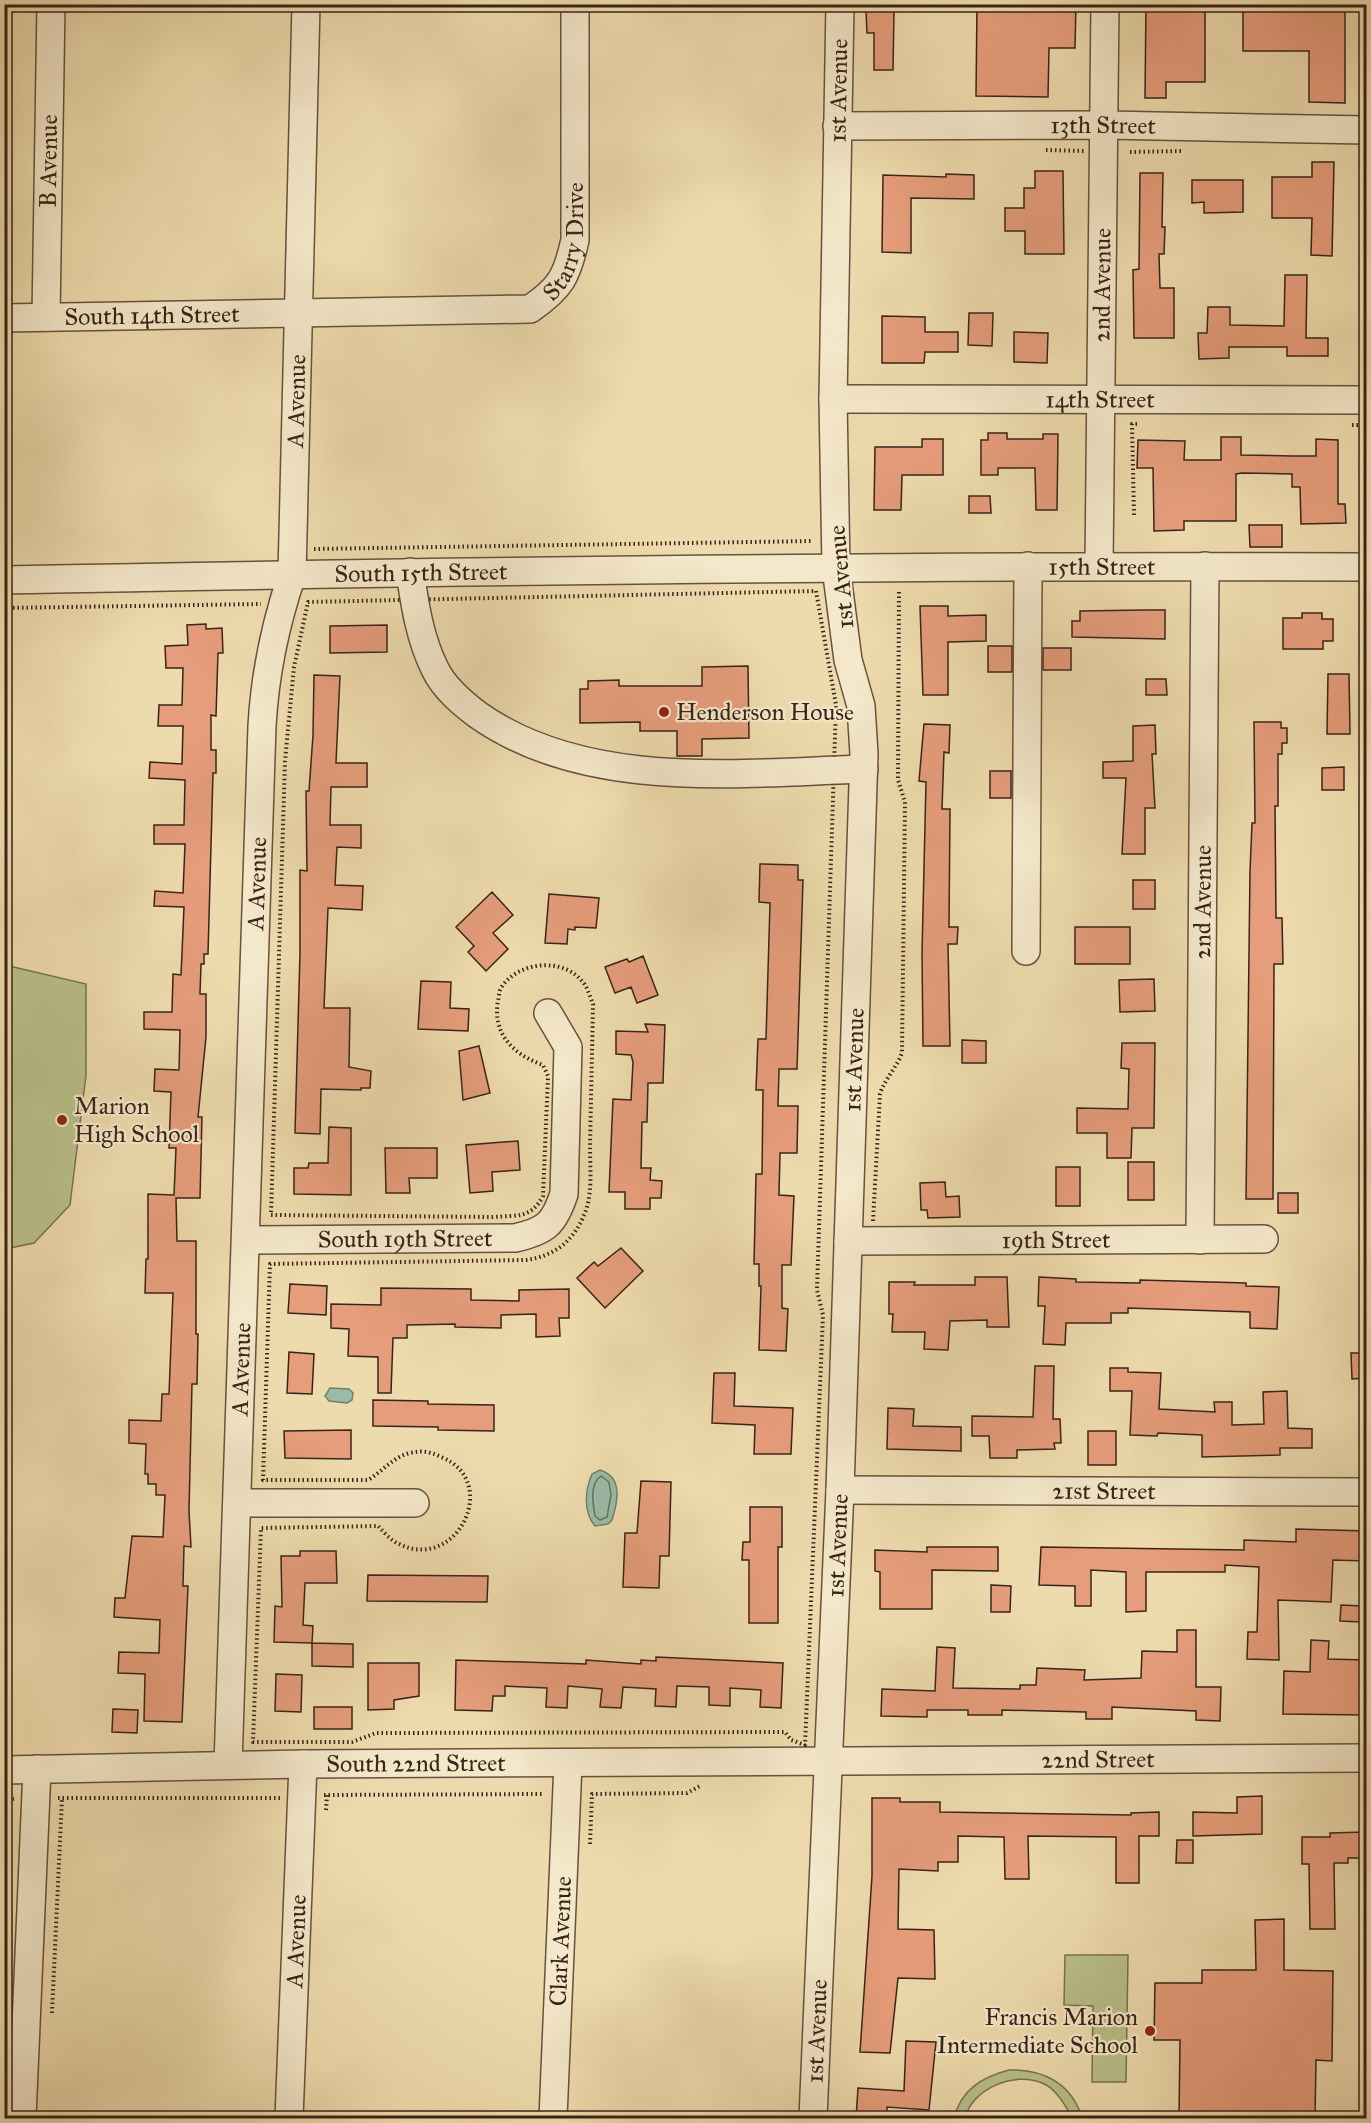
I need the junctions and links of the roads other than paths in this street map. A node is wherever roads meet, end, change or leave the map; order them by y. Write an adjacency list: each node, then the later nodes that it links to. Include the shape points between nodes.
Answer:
1 (51, 4): 10 (street, B Avenue)
2 (306, 4): 9 (street, A Avenue)
3 (574, 4): 9 (street, Starry Drive, via 574,240 568,272 553,294 530,309)
4 (840, 4): 7 (street, 1st Avenue)
5 (1106, 4): 6 (street, 2nd Avenue)
6 (1105, 125): 7 (street, 13th Street); 8 (street, 13th Street); 13 (street, 2nd Avenue)
7 (837, 126): 12 (street, 1st Avenue)
8 (1366, 130)
9 (300, 314): 10 (street, South 14th Street); 21 (street, A Avenue)
10 (46, 317): 11 (street, South 14th Street)
11 (4, 318)
12 (833, 399): 13 (street, 14th Street); 19 (street, 1st Avenue)
13 (1102, 399): 14 (street, 14th Street); 15 (street, 2nd Avenue)
14 (1365, 412)
15 (1099, 565): 16 (street, 15th Street); 17 (street, 15th Street)
16 (1028, 566): 19 (street, 15th Street); 24 (street)
17 (1205, 566): 18 (street, 15th Street); 28 (street, 2nd Avenue)
18 (1366, 567)
19 (836, 568): 20 (street, South 15th Street); 23 (street, 1st Avenue, via 849,660 861,706)
20 (410, 572): 21 (street, South 15th Street); 23 (street, via 417,620 435,671 459,701 501,731 574,760 646,771)
21 (292, 575): 22 (street, South 15th Street); 27 (street, A Avenue, via 274,630 264,687)
22 (4, 580)
23 (864, 769): 29 (street, 1st Avenue)
24 (1026, 951)
25 (548, 1013): 27 (street, South 19th Street, via 568,1047 564,1194 556,1216 539,1232 515,1238)
26 (1264, 1239): 28 (street, 19th Street)
27 (246, 1240): 32 (street, A Avenue)
28 (1200, 1240): 29 (street, 19th Street)
29 (860, 1241): 30 (street, 1st Avenue)
30 (840, 1490): 31 (street, 21st Street); 36 (street, 1st Avenue)
31 (1366, 1492)
32 (237, 1503): 33 (street); 38 (street, A Avenue)
33 (415, 1503)
34 (1366, 1758): 36 (street, 22nd Street)
35 (568, 1763): 36 (street, South 22nd Street); 37 (street, South 22nd Street); 43 (street, Clark Avenue)
36 (829, 1763): 44 (street, 1st Avenue)
37 (303, 1764): 38 (street, South 22nd Street); 42 (street, A Avenue)
38 (228, 1765): 39 (street, South 22nd Street)
39 (37, 1769): 40 (street, South 22nd Street); 41 (street)
40 (4, 1770)
41 (22, 2118)
42 (289, 2118)
43 (553, 2118)
44 (813, 2118)

